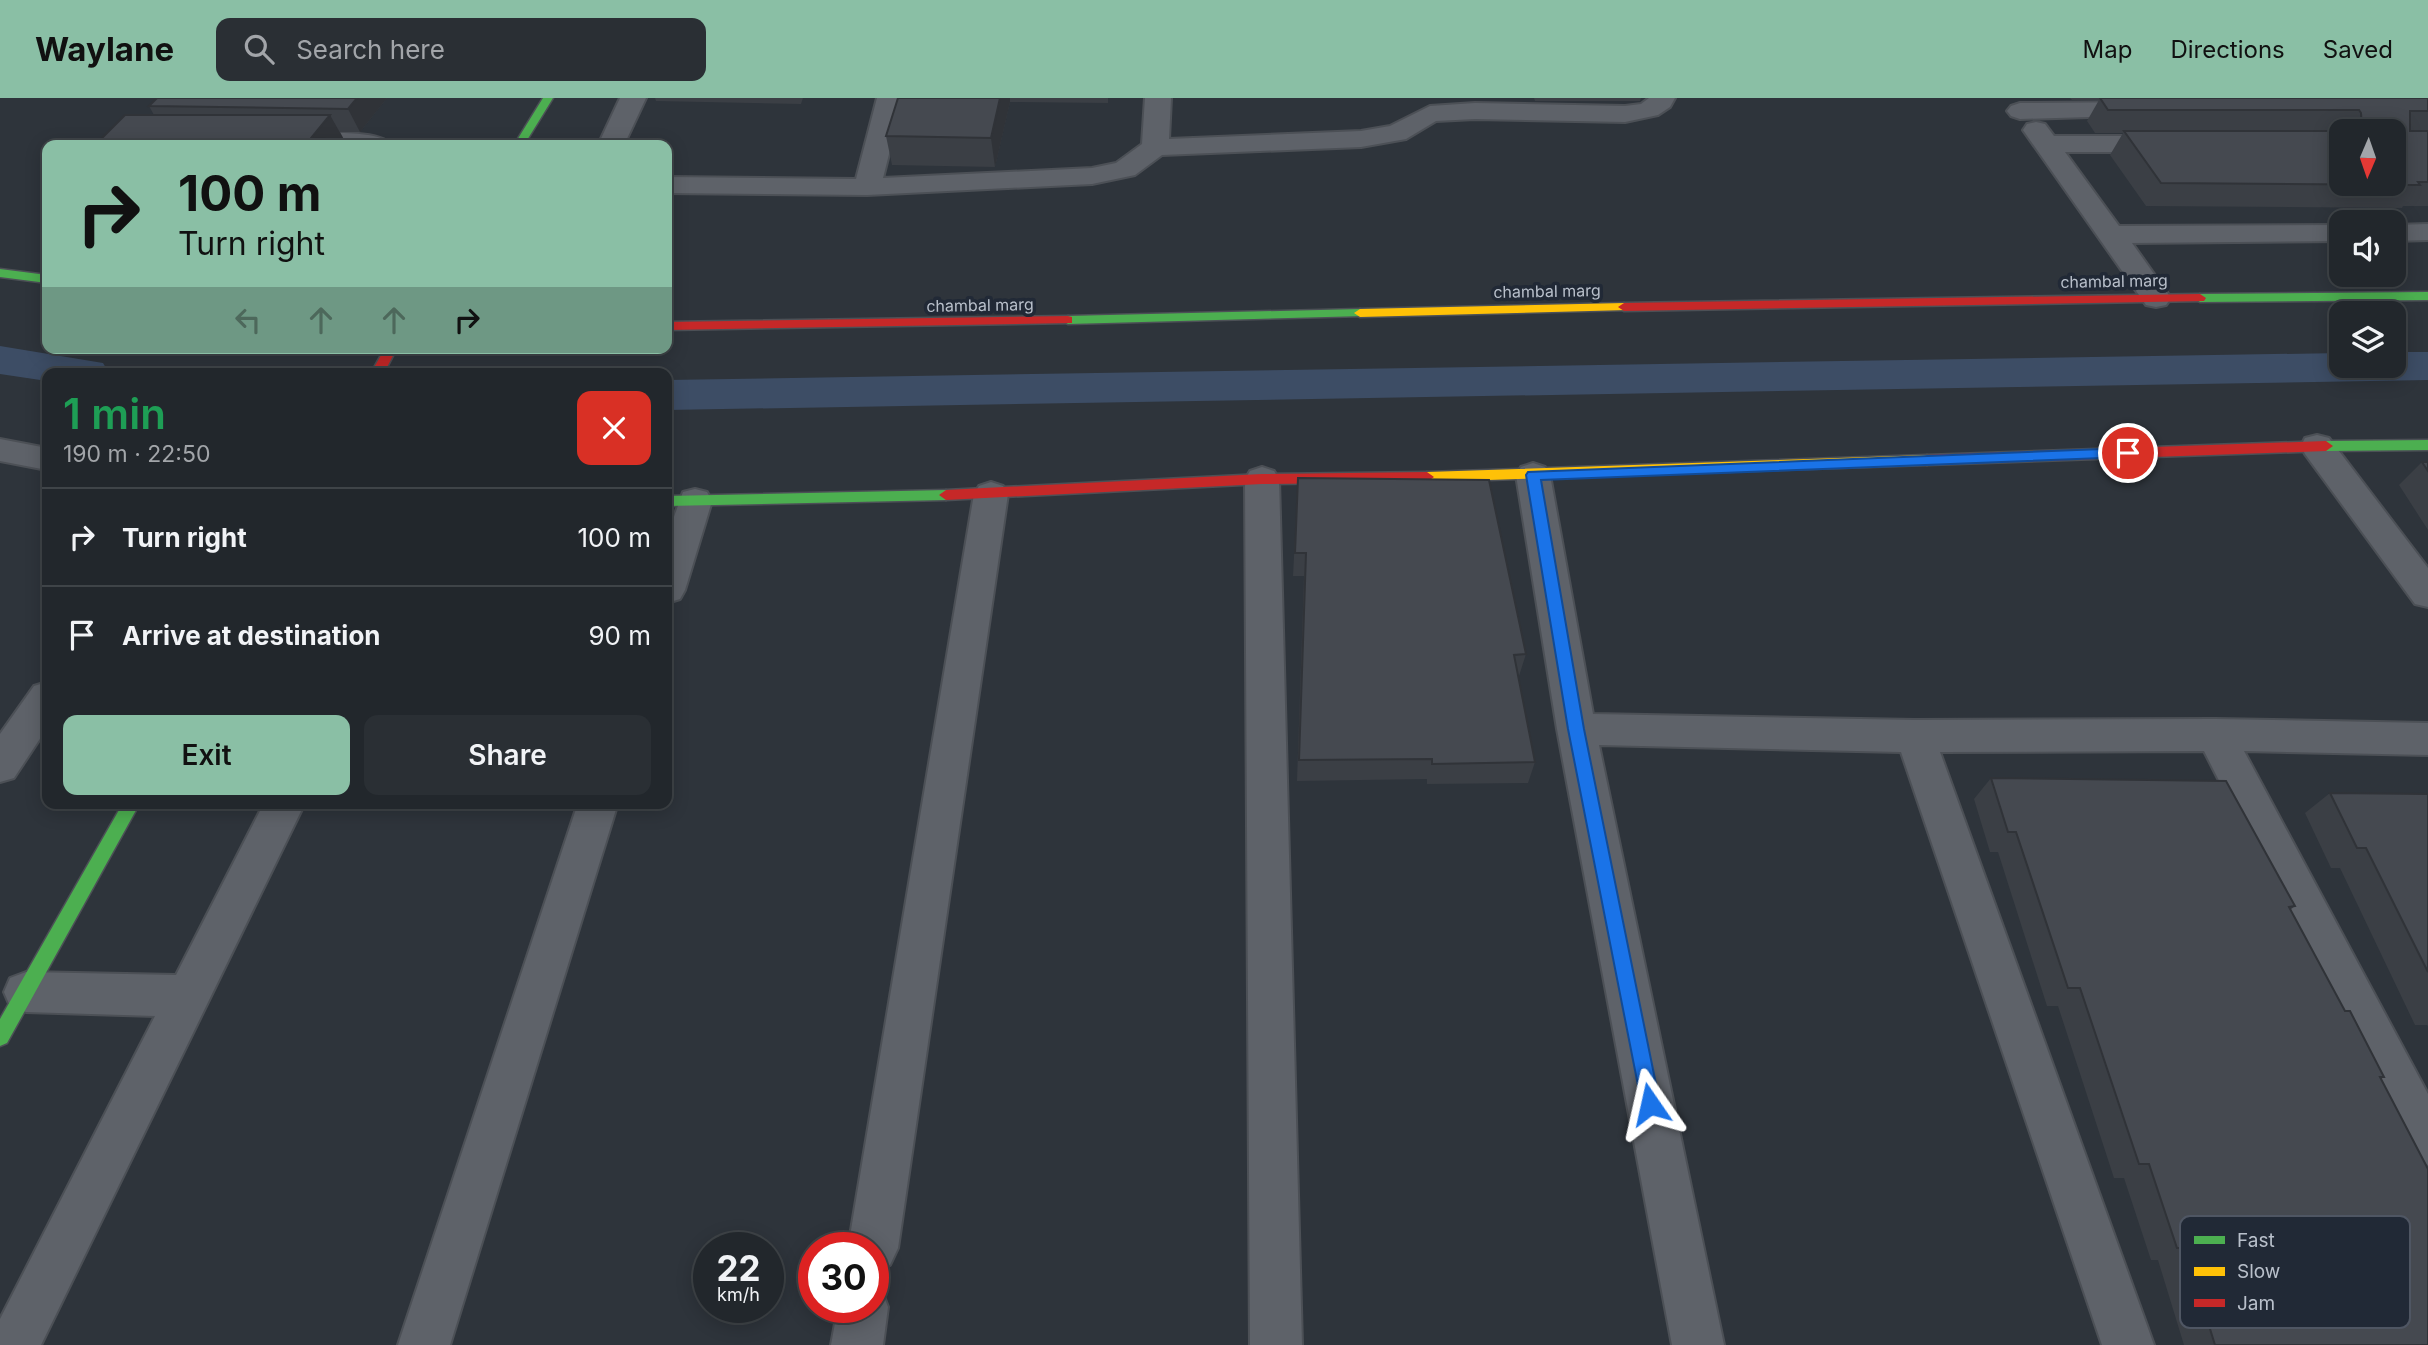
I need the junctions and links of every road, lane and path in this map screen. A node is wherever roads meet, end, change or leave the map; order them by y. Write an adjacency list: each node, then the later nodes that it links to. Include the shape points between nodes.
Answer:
1 (548, 98): 9 (street)
2 (633, 98): 10 (street)
3 (890, 98): 15 (street)
4 (1158, 98): 13 (street)
5 (1662, 98): 7 (street, via 1649,110 1625,114)
6 (2016, 104): 8 (street); 11 (street)
7 (1427, 106): 13 (street, via 1397,133 1361,139)
8 (2170, 110)
9 (522, 140)
10 (613, 140)
11 (2047, 144): 12 (street); 19 (street)
12 (2194, 144)
13 (1155, 147): 15 (street, via 1125,169 1092,176)
14 (672, 185): 15 (street)
15 (867, 187)
16 (2428, 232): 18 (street)
17 (2329, 233): 19 (street)
18 (2406, 233)
19 (2112, 235): 23 (street)
20 (0, 273): 21 (street)
21 (42, 278)
22 (2428, 296): 23 (street, chambal marg)
23 (2156, 298): 24 (street, chambal marg)
24 (672, 326)
25 (2428, 445): 26 (street)
26 (2318, 446): 29 (street); 34 (street)
27 (0, 450): 28 (street)
28 (42, 458)
29 (1533, 475): 30 (street); 36 (street)
30 (1262, 479): 31 (street); 53 (street)
31 (991, 494): 32 (street); 48 (street)
32 (681, 501): 33 (street)
33 (672, 558)
34 (2428, 594)
35 (42, 704): 40 (street)
36 (1576, 729): 38 (street); 54 (street)
37 (2216, 735): 38 (street); 39 (street); 47 (street)
38 (1915, 736): 55 (street)
39 (2428, 739)
40 (0, 766)
41 (129, 809): 44 (street)
42 (282, 809): 45 (street)
43 (596, 809): 51 (street)
44 (26, 992): 45 (street); 46 (street)
45 (189, 996): 50 (street)
46 (0, 1037)
47 (2428, 1142)
48 (876, 1232)
49 (860, 1323): 52 (street)
50 (14, 1345)
51 (424, 1345)
52 (857, 1345)
53 (1276, 1345)
54 (1698, 1345)
55 (2128, 1345)

